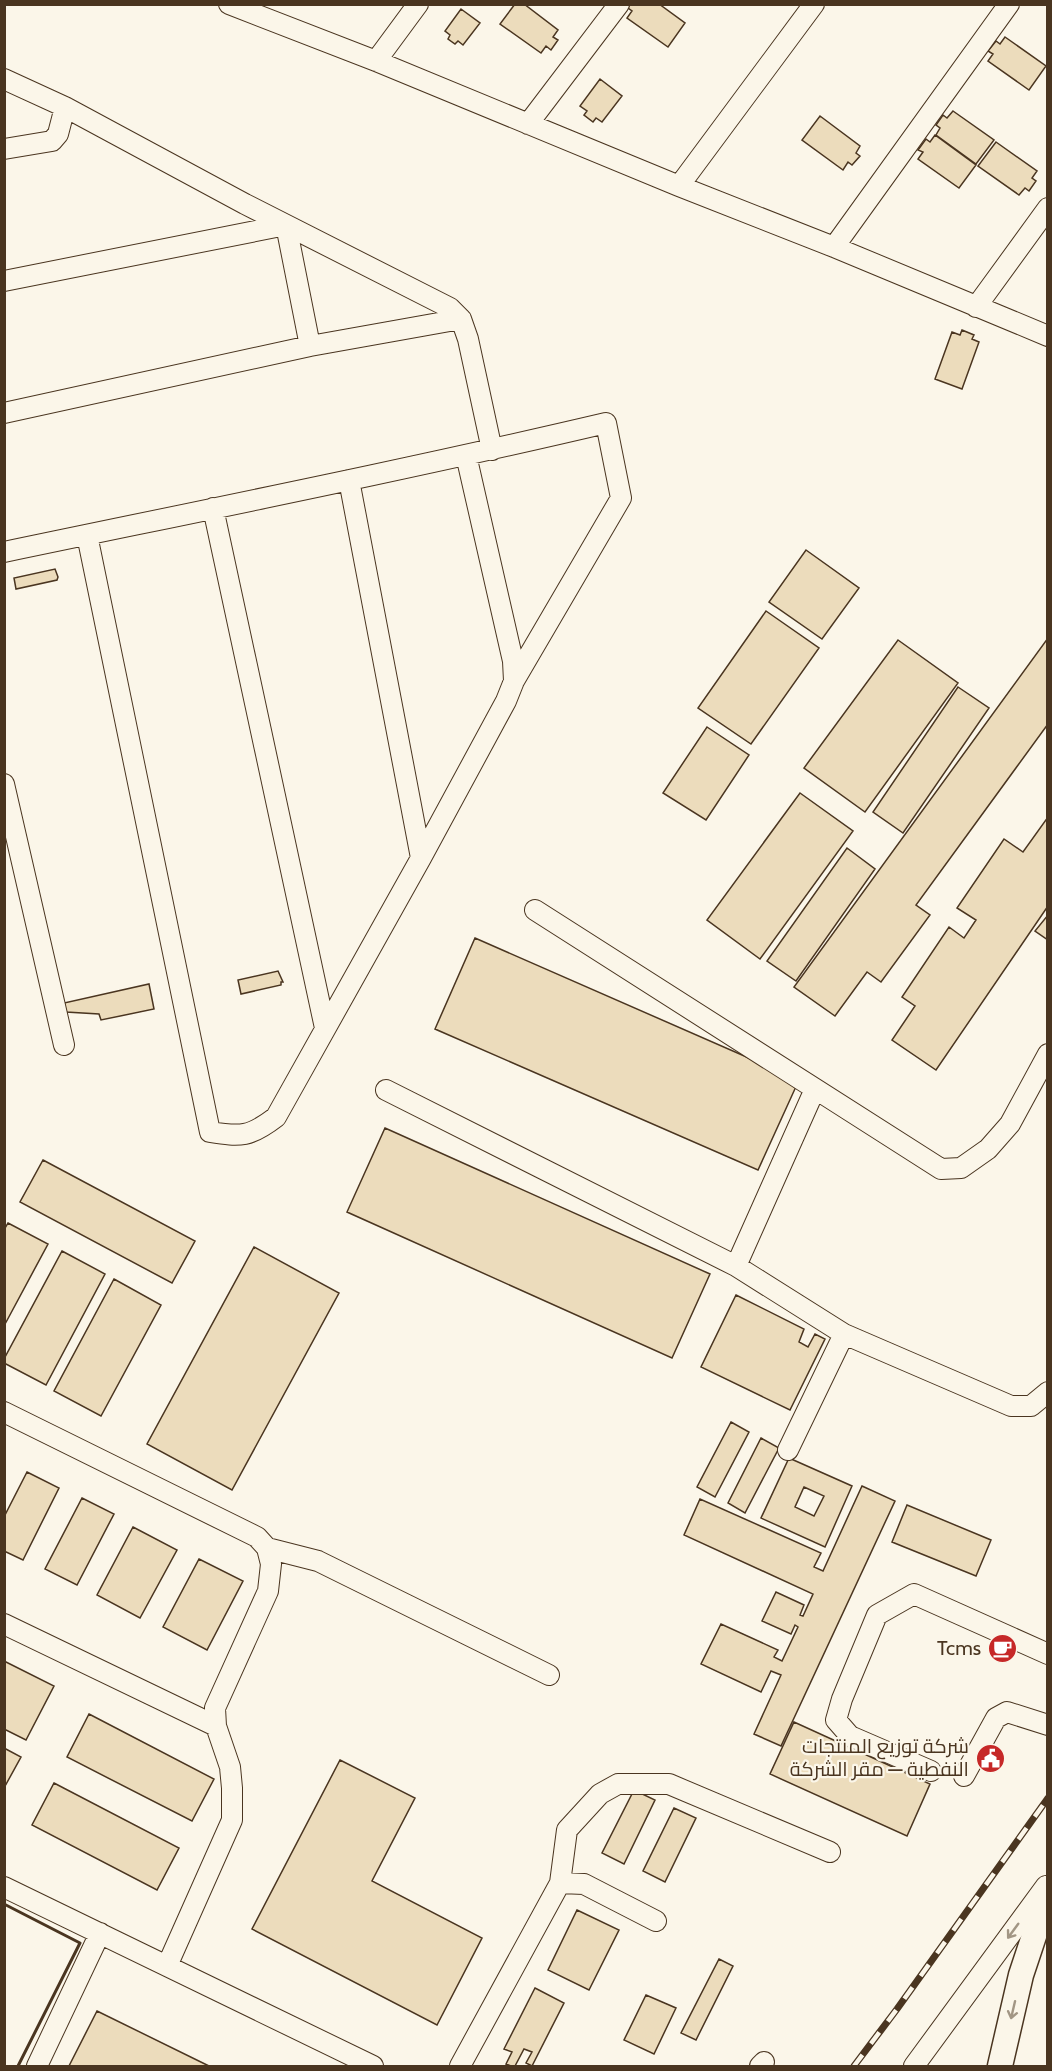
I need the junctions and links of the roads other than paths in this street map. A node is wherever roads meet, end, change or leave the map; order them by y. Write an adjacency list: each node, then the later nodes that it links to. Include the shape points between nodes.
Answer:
1 (229, 4): 6 (street)
2 (418, 4): 6 (street)
3 (619, 4): 9 (street)
4 (814, 4): 11 (street)
5 (1009, 4): 14 (street)
6 (376, 60): 9 (street)
7 (4, 79): 8 (street)
8 (65, 107): 10 (street, via 58,134 52,141); 13 (street)
9 (528, 124): 11 (street)
10 (4, 149)
11 (679, 186): 14 (street)
12 (1047, 208): 16 (street)
13 (286, 225): 15 (street); 17 (street, via 450,308); 19 (street)
14 (834, 247): 16 (street)
15 (4, 281)
16 (976, 307): 18 (street)
17 (461, 319): 19 (street); 21 (street)
18 (1047, 336)
19 (310, 346): 20 (street)
20 (4, 413)
21 (492, 450): 22 (street); 27 (street, via 606,423 621,491 621,498)
22 (466, 455): 23 (street); 27 (street, via 513,661)
23 (350, 480): 24 (street); 29 (street)
24 (213, 508): 25 (street); 31 (street)
25 (87, 535): 26 (street); 31 (street, via 210,1132 238,1137 276,1117)
26 (4, 552)
27 (514, 681): 29 (street)
28 (4, 784): 32 (street)
29 (421, 858): 31 (street)
30 (535, 910): 34 (street)
31 (326, 1028)
32 (64, 1045)
33 (1047, 1054): 34 (street, via 1011,1124 988,1149 962,1168 941,1169)
34 (815, 1089): 36 (street)
35 (386, 1090): 36 (street)
36 (736, 1266): 37 (street)
37 (844, 1334): 38 (street, via 1011,1406 1031,1406); 40 (street)
38 (1047, 1392)
39 (4, 1412): 41 (street, via 256,1538)
40 (788, 1450)
41 (267, 1548): 44 (street, via 318,1561); 46 (street, via 271,1564 268,1591 215,1708)
42 (4, 1624): 46 (street)
43 (1047, 1654): 47 (street, via 914,1594 877,1615 836,1720 850,1736)
44 (549, 1675)
45 (1047, 1725): 48 (street, via 1007,1712 996,1718)
46 (216, 1726): 56 (street, via 230,1767 232,1820)
47 (932, 1771)
48 (964, 1776)
49 (830, 1852): 50 (street, via 669,1784 618,1784 600,1794 567,1830)
50 (560, 1883): 54 (street, via 584,1884); 59 (street)
51 (1047, 1883): 60 (street, one-way to 60)
52 (4, 1887): 55 (street)
53 (1047, 1894): 61 (main road, one-way to 61, via 1021,1975)
54 (656, 1921)
55 (100, 1934): 56 (street); 57 (street)
56 (167, 1966): 58 (street)
57 (37, 2067)
58 (373, 2067)
59 (460, 2067)
60 (914, 2067)
61 (1000, 2067)

